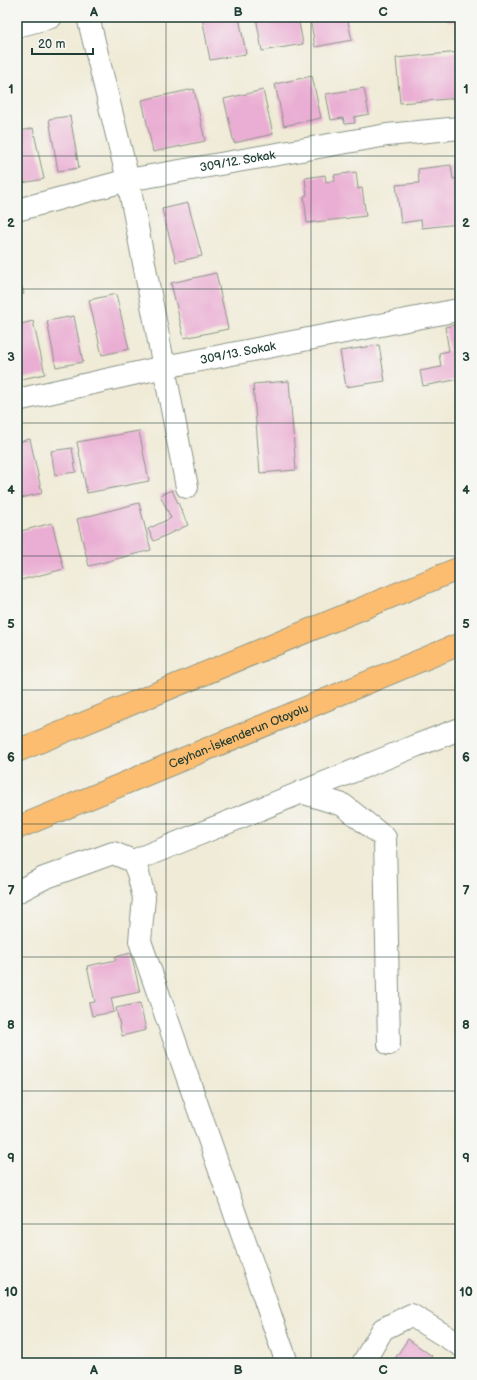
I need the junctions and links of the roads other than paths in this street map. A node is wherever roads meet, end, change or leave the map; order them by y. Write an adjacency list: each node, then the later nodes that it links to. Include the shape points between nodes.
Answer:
1 (51, 17): 3 (street)
2 (88, 17): 5 (street)
3 (17, 26)
4 (460, 128): 5 (street, 309/12. Sokak, via 387,135)
5 (128, 180): 6 (street, 309/12. Sokak); 8 (street)
6 (17, 210)
7 (460, 311): 8 (street, 309/13. Sokak)
8 (164, 368): 9 (street, 309/13. Sokak); 10 (street)
9 (17, 400)
10 (187, 487)
11 (460, 568): 14 (highway)
12 (460, 644): 16 (highway, Ceyhan-İskenderun Otoyolu)
13 (460, 729): 15 (street)
14 (17, 751)
15 (301, 792): 17 (street); 19 (street, via 343,805 385,838)
16 (17, 828)
17 (133, 861): 18 (street, via 113,853 44,878); 21 (street, via 144,898 140,941)
18 (17, 892)
19 (389, 1044)
20 (460, 1345): 22 (street, via 411,1315 383,1329)
21 (287, 1363)
22 (363, 1363)

